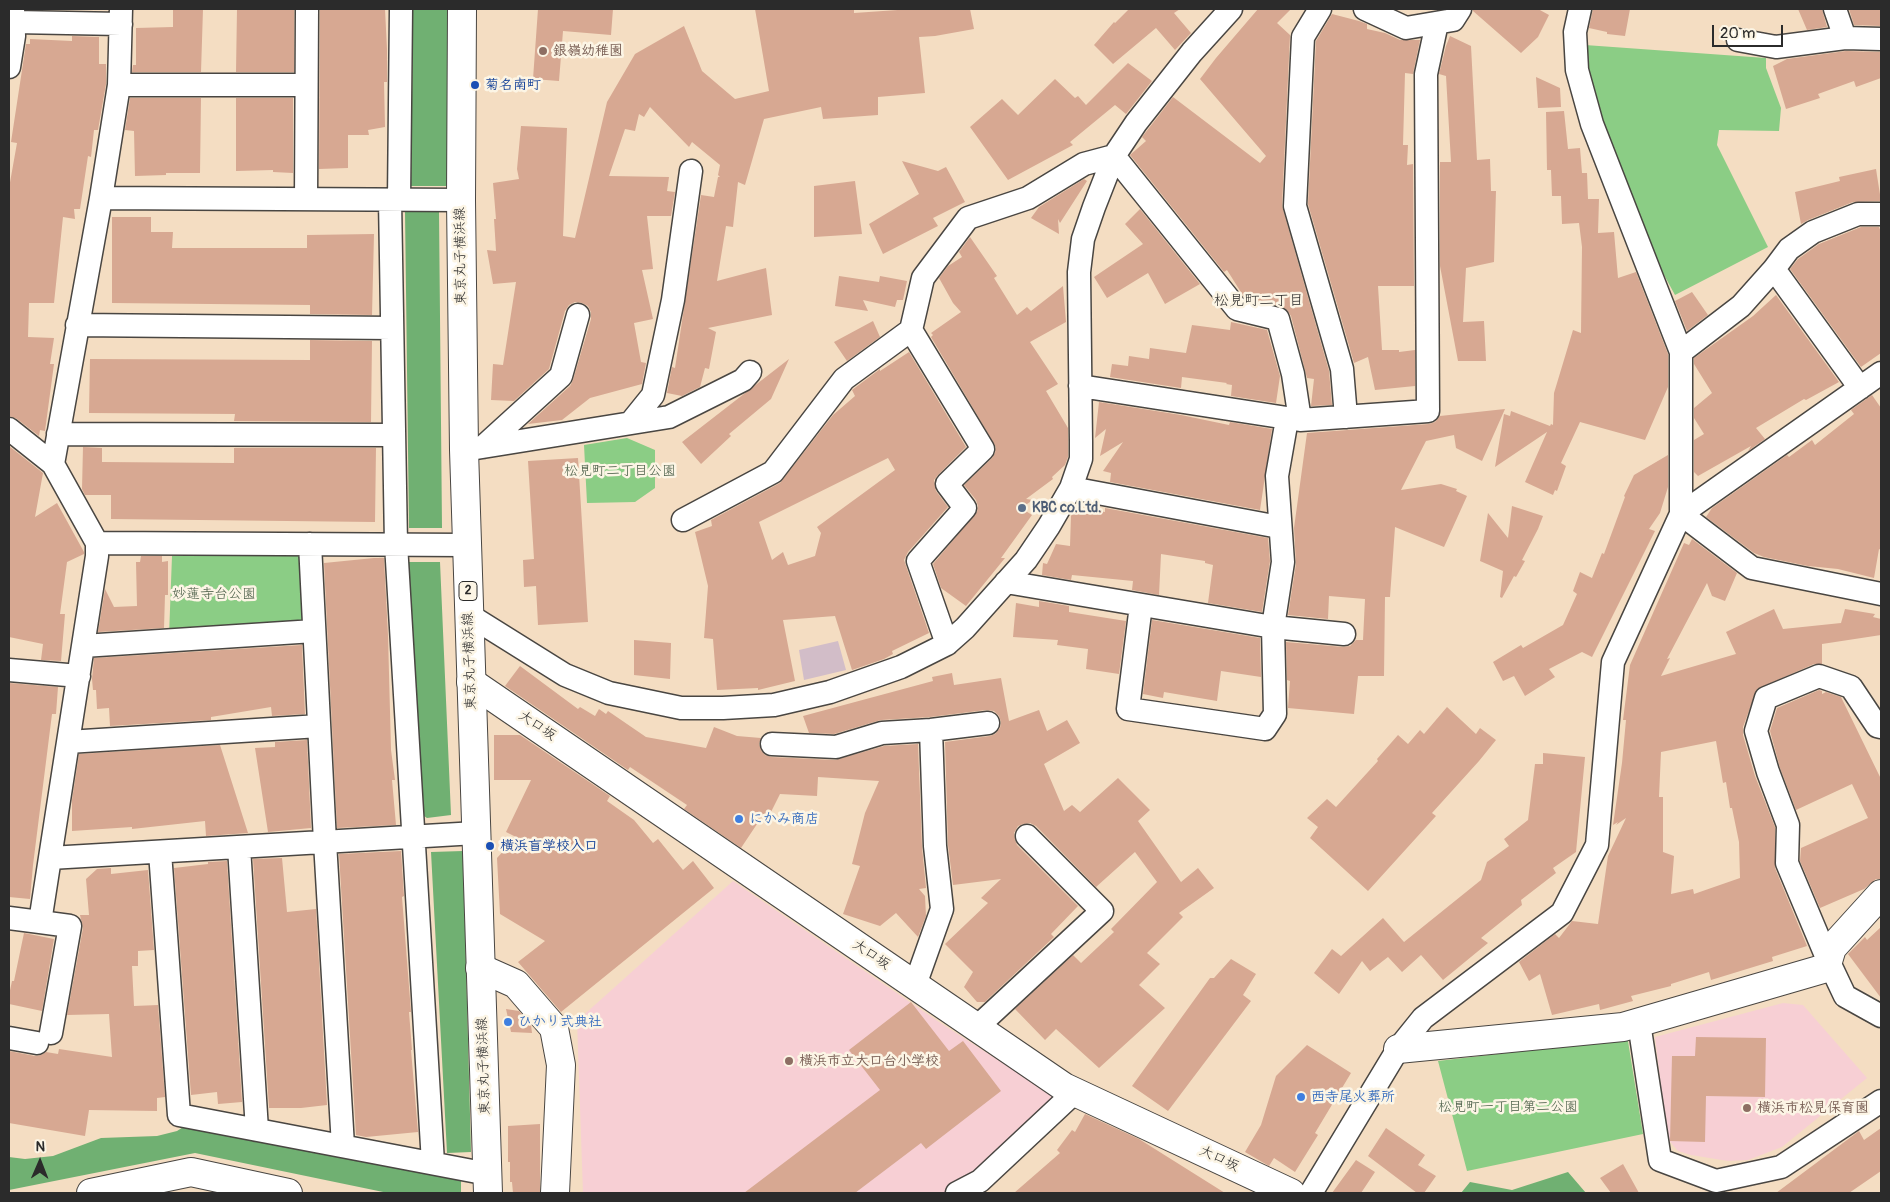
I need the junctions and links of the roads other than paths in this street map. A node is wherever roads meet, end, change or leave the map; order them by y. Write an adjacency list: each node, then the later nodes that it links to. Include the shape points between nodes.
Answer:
1 (307, 9): 18 (street)
2 (401, 9): 23 (street)
3 (462, 9): 24 (street, 東京丸子横浜線 / 2)
4 (1231, 9): 19 (street, via 1192,52)
5 (1320, 9): 36 (street, via 1303,37 1294,206 1342,369)
6 (1365, 9): 12 (street, via 1406,28)
7 (1460, 9): 12 (street, via 1453,20)
8 (1580, 9): 31 (street, via 1576,32 1577,70 1592,124)
9 (1835, 9): 13 (street)
10 (13, 16): 11 (street); 16 (street, via 14,36)
11 (121, 16): 17 (street)
12 (1437, 23): 36 (street, via 1426,74 1428,411)
13 (1845, 38): 14 (street); 15 (street, via 1776,48)
14 (1881, 39)
15 (1738, 40)
16 (9, 67)
17 (119, 85): 18 (street); 21 (street)
18 (306, 86): 22 (street)
19 (1114, 156): 30 (street, via 1084,164 1028,198 968,218 923,278); 34 (street, via 1083,239 1079,272); 37 (street, via 1237,309 1278,319 1293,374)
20 (691, 171): 38 (street, via 673,300 653,395)
21 (101, 198): 22 (street); 28 (street)
22 (306, 199): 23 (street)
23 (395, 200): 24 (street); 29 (street)
24 (460, 200): 42 (street, 東京丸子横浜線 / 2)
25 (1881, 214): 26 (street, via 1858,214 1813,232 1789,249)
26 (1774, 270): 31 (street, via 1741,306); 35 (street)
27 (578, 315): 42 (street, via 561,376)
28 (77, 325): 29 (street); 40 (street)
29 (392, 328): 41 (street)
30 (911, 330): 46 (street, via 844,379 773,472); 59 (street, via 983,449 947,484 965,508 918,561)
31 (1681, 352): 45 (street)
32 (750, 372): 38 (street, via 743,380 669,416)
33 (1881, 372): 35 (street)
34 (1080, 386): 37 (street); 44 (street, via 1080,459)
35 (1860, 388): 45 (street)
36 (1346, 417): 37 (street)
37 (1293, 419): 47 (street, via 1277,476)
38 (632, 422): 42 (street)
39 (9, 429): 43 (street)
40 (58, 434): 41 (street); 43 (street)
41 (394, 435): 50 (street)
42 (473, 448): 51 (street, 東京丸子横浜線 / 2)
43 (53, 464): 48 (street)
44 (1070, 488): 47 (street); 52 (street, via 1031,553)
45 (1681, 514): 53 (street, via 1752,568); 87 (street, via 1613,662 1597,845 1562,913 1423,1018)
46 (683, 520)
47 (1280, 527): 56 (street, via 1283,562)
48 (97, 543): 49 (street); 60 (street)
49 (310, 544): 50 (street); 57 (street)
50 (396, 544): 51 (street); 72 (street)
51 (466, 545): 55 (street, 東京丸子横浜線 / 2)
52 (1006, 582): 54 (street); 59 (street)
53 (1881, 594)
54 (1141, 605): 56 (street); 56 (street, via 1128,709 1265,729 1275,714)
55 (469, 615): 59 (street, via 565,675 609,693 681,708 774,705 830,692 902,667); 63 (street, 東京丸子横浜線 / 2)
56 (1274, 627): 58 (street)
57 (314, 631): 60 (street); 65 (street)
58 (1344, 634)
59 (947, 644)
60 (83, 646): 62 (street)
61 (9, 670): 62 (street)
62 (79, 676): 68 (street)
63 (471, 682): 70 (street, 東京丸子横浜線 / 2); 82 (street, 大口坂)
64 (988, 723): 67 (street)
65 (319, 726): 68 (street); 73 (street)
66 (1881, 727): 80 (street, via 1877,726 1851,687 1819,676 1766,698 1756,731 1788,825 1787,863)
67 (931, 730): 69 (street, via 882,733 836,747); 82 (street, via 935,846 942,909)
68 (68, 742): 76 (street)
69 (772, 744)
70 (476, 833): 72 (street); 81 (street, 東京丸子横浜線 / 2)
71 (1027, 836): 85 (street, via 1102,911)
72 (414, 837): 73 (street); 92 (street)
73 (325, 842): 74 (street); 91 (street)
74 (239, 847): 75 (street); 90 (street)
75 (160, 852): 76 (street); 90 (street, via 179,1115)
76 (50, 858): 79 (street)
77 (1881, 894): 80 (street, via 1832,948)
78 (9, 918): 79 (street)
79 (40, 922): 86 (street, via 70,926 44,1038)
80 (1828, 958): 83 (street, via 1845,996); 84 (street, via 1826,968)
81 (480, 968): 93 (street, 東京丸子横浜線 / 2); 96 (street, via 516,984 554,1028 561,1065)
82 (915, 985): 85 (street, 大口坂)
83 (1881, 1016)
84 (1639, 1023): 87 (street); 89 (street, via 1660,1160 1716,1181 1781,1167)
85 (977, 1027): 88 (street, 大口坂)
86 (9, 1038)
87 (1398, 1049): 99 (street)
88 (1075, 1092): 97 (street, via 980,1181); 98 (street, 大口坂)
89 (1881, 1101)
90 (257, 1130): 91 (street)
91 (343, 1146): 92 (street)
92 (433, 1163): 93 (street)
93 (488, 1184)
94 (97, 1193): 95 (street, via 191,1172)
95 (288, 1193)
96 (555, 1193)
97 (957, 1193)
98 (1291, 1193)
99 (1311, 1193)

